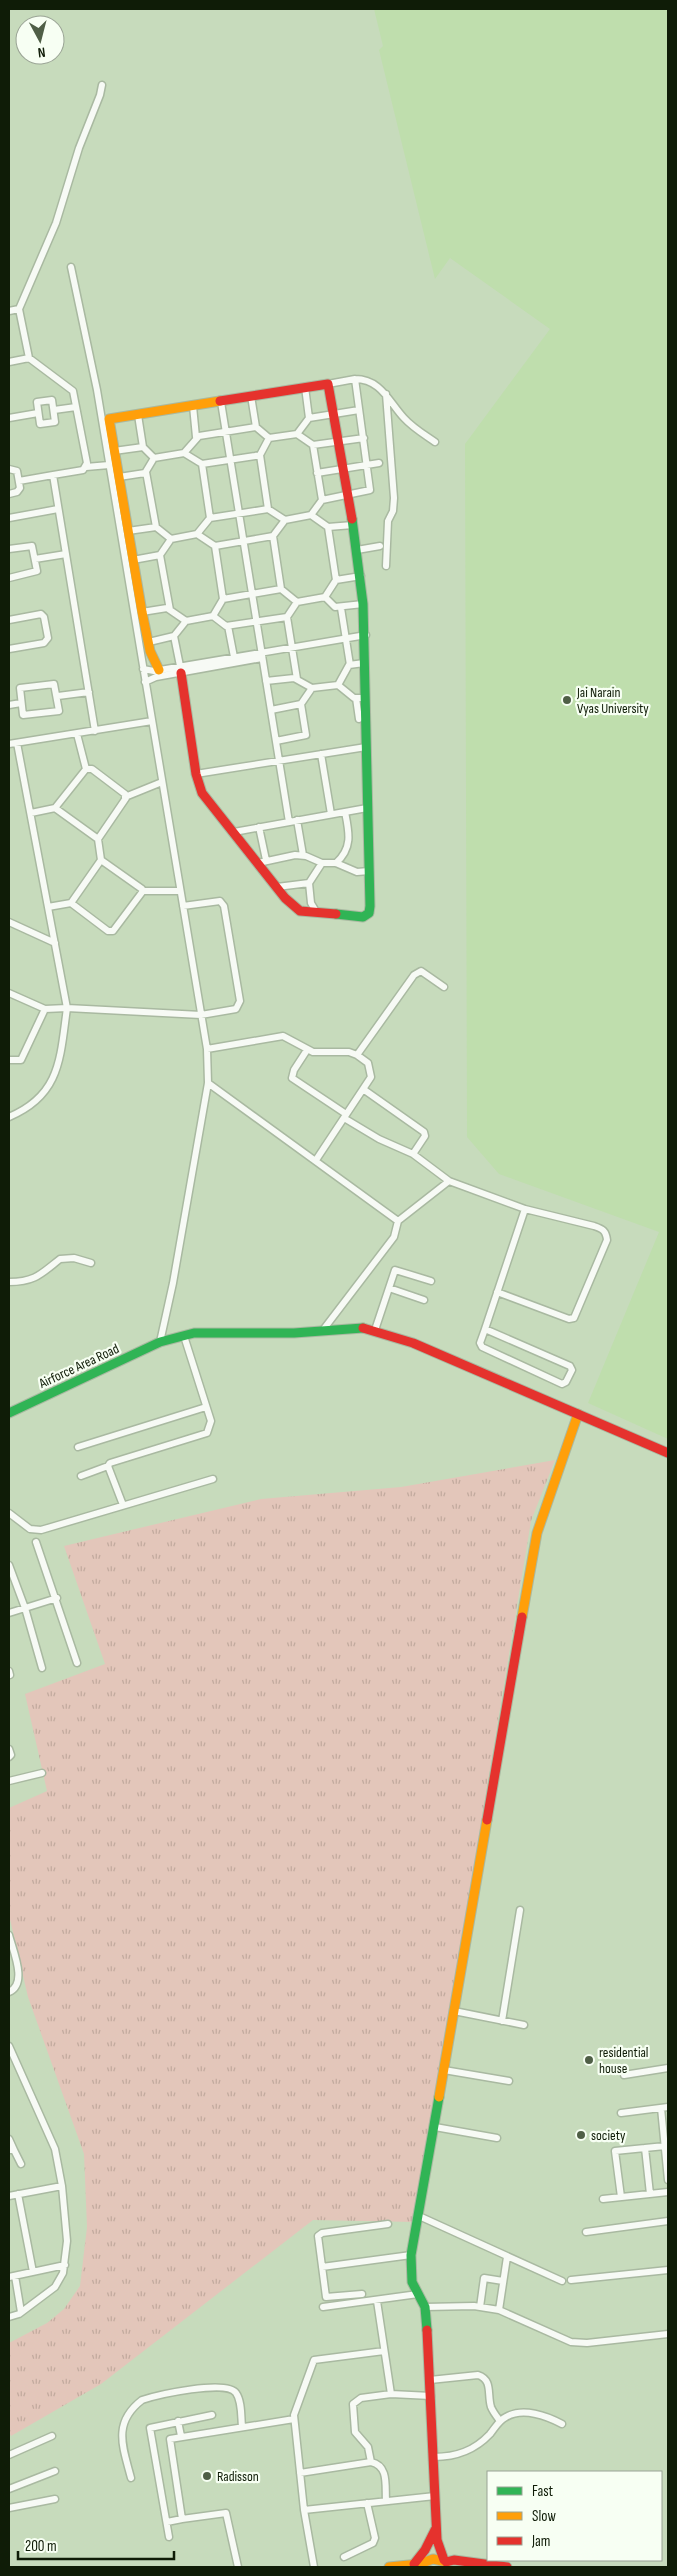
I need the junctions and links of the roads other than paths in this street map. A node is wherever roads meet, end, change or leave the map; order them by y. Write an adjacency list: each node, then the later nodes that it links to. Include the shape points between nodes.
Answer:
1 (102, 85): 3 (street, via 56,222)
2 (71, 267): 38 (street)
3 (20, 309): 4 (street); 5 (street)
4 (9, 311)
5 (29, 358): 6 (street); 14 (street, via 73,391)
6 (9, 362)
7 (355, 379): 8 (street); 10 (street, via 369,380); 16 (street)
8 (328, 384): 9 (street); 18 (street)
9 (304, 387): 11 (street); 21 (street)
10 (386, 394): 29 (street, via 405,420); 75 (street, via 394,498 388,521)
11 (251, 396): 12 (street); 22 (street)
12 (221, 402): 13 (street); 23 (street)
13 (192, 406): 19 (street); 25 (street)
14 (76, 407): 15 (street); 41 (street)
15 (54, 410): 17 (street, via 52,400 37,402); 17 (street, via 55,422 40,424)
16 (359, 410): 18 (street); 27 (street)
17 (38, 413): 20 (street)
18 (334, 414): 21 (street); 28 (street)
19 (138, 415): 31 (street); 32 (street, via 109,419)
20 (9, 418)
21 (309, 418): 24 (street)
22 (256, 427): 23 (street); 26 (street)
23 (226, 431): 25 (street); 36 (street)
24 (297, 434): 26 (street); 30 (street)
25 (196, 437): 33 (street)
26 (269, 438): 34 (street)
27 (364, 438): 28 (street); 40 (street)
28 (338, 441): 30 (street); 43 (street)
29 (435, 442)
30 (313, 445): 45 (street)
31 (143, 447): 32 (street); 35 (street)
32 (114, 451): 47 (street)
33 (184, 453): 35 (street); 39 (street)
34 (260, 454): 36 (street); 53 (street)
35 (154, 458): 44 (street)
36 (230, 459): 39 (street); 54 (street)
37 (379, 463): 40 (street)
38 (109, 464): 41 (street); 104 (street)
39 (202, 464): 57 (street)
40 (368, 466): 43 (street); 50 (street, via 370,490)
41 (86, 467): 46 (street)
42 (9, 469): 48 (street, via 16,470)
43 (343, 470): 45 (street); 50 (street)
44 (146, 472): 47 (street); 60 (street)
45 (317, 473): 51 (street)
46 (53, 475): 48 (street); 52 (street)
47 (119, 477): 62 (street)
48 (19, 481): 49 (street, via 19,491)
49 (9, 494)
50 (347, 495): 51 (street); 59 (street)
51 (322, 500): 55 (street)
52 (58, 509): 56 (street); 71 (street)
53 (268, 509): 54 (street); 58 (street)
54 (239, 512): 57 (street); 66 (street)
55 (311, 515): 58 (street); 61 (street)
56 (9, 518)
57 (210, 518): 63 (street)
58 (285, 520): 64 (street)
59 (352, 525): 61 (street); 70 (street)
60 (156, 527): 62 (street); 65 (street)
61 (328, 527): 78 (street)
62 (128, 530): 74 (street)
63 (197, 534): 65 (street); 67 (street)
64 (273, 536): 66 (street); 79 (street)
65 (171, 539): 72 (street)
66 (243, 541): 67 (street); 80 (street)
67 (215, 546): 82 (street)
68 (380, 546): 70 (street)
69 (9, 549): 73 (street, via 32,546)
70 (357, 550): 76 (street)
71 (66, 554): 73 (street); 112 (street)
72 (160, 555): 74 (street); 86 (street)
73 (35, 559): 77 (street, via 36,572)
74 (133, 560): 87 (street)
75 (386, 566)
76 (361, 576): 78 (street); 84 (street)
77 (9, 578)
78 (336, 580): 81 (street)
79 (281, 590): 80 (street); 83 (street)
80 (251, 594): 82 (street); 92 (street)
81 (325, 597): 83 (street); 85 (street, via 335,607)
82 (223, 599): 88 (street)
83 (297, 602): 89 (street)
84 (364, 604): 85 (street); 94 (street)
85 (341, 608): 96 (street)
86 (170, 610): 87 (street, via 163,607); 91 (street)
87 (142, 612): 97 (street)
88 (213, 616): 91 (street); 93 (street)
89 (287, 617): 92 (street); 98 (street)
90 (9, 620): 99 (street, via 41,614 48,638 44,643)
91 (186, 621): 95 (street)
92 (256, 622): 93 (street); 100 (street)
93 (228, 626): 101 (street)
94 (366, 635): 96 (street); 102 (street)
95 (174, 636): 97 (street); 106 (street)
96 (346, 637): 98 (street); 103 (street)
97 (149, 642): 105 (street)
98 (293, 648): 100 (street); 107 (street)
99 (9, 649)
100 (262, 655): 101 (street); 106 (street); 108 (street)
101 (234, 657): 106 (street)
102 (364, 663): 103 (street); 114 (street)
103 (350, 665): 110 (street)
104 (143, 669): 105 (street); 109 (street)
105 (159, 670): 106 (street)
106 (180, 670): 109 (street); 129 (street)
107 (297, 679): 108 (street); 111 (street)
108 (266, 681): 118 (street)
109 (145, 682): 120 (street)
110 (338, 685): 111 (street); 114 (street)
111 (312, 688): 116 (street)
112 (89, 692): 113 (street); 121 (street)
113 (58, 696): 115 (street, via 54,684 23,686 19,691); 115 (street, via 58,712 25,716)
114 (361, 698): 119 (street); 125 (street)
115 (21, 703): 117 (street)
116 (301, 704): 118 (street); 123 (street, via 306,735)
117 (9, 705)
118 (271, 710): 123 (street)
119 (359, 719)
120 (152, 721): 121 (street); 130 (street)
121 (95, 730): 122 (street)
122 (77, 734): 124 (street); 128 (street)
123 (276, 741): 127 (street)
124 (11, 743): 135 (street)
125 (366, 747): 126 (street); 133 (street)
126 (321, 754): 127 (street); 136 (street)
127 (279, 761): 129 (street); 138 (street)
128 (86, 768): 131 (street, via 92,769); 132 (street)
129 (196, 774): 140 (street, via 202,793)
130 (162, 782): 131 (street); 151 (street)
131 (125, 797): 141 (street)
132 (54, 808): 135 (street); 141 (street)
133 (367, 808): 134 (street); 147 (street)
134 (346, 812): 136 (street); 145 (street, via 348,849)
135 (30, 813): 154 (street)
136 (330, 814): 137 (street)
137 (297, 820): 138 (street); 142 (street)
138 (289, 822): 139 (street)
139 (259, 827): 140 (street); 144 (street)
140 (234, 832): 144 (street)
141 (98, 838): 143 (street)
142 (302, 855): 144 (street); 146 (street)
143 (101, 860): 150 (street); 152 (street)
144 (262, 862): 149 (street)
145 (336, 862): 146 (street); 147 (street, via 355,872)
146 (322, 863): 148 (street)
147 (369, 871): 155 (street, via 369,913 363,917)
148 (308, 883): 149 (street); 155 (street)
149 (276, 887): 155 (street, via 300,912)
150 (143, 891): 151 (street); 152 (street, via 113,931 108,931)
151 (180, 891): 153 (street)
152 (71, 903): 154 (street)
153 (183, 906): 162 (street); 162 (street, via 220,901 224,906 236,964 240,1002 236,1009)
154 (48, 907): 157 (street)
155 (316, 913)
156 (9, 922): 157 (street)
157 (55, 943): 160 (street)
158 (444, 988): 165 (street, via 421,971 414,975)
159 (9, 992): 161 (street)
160 (67, 1008): 161 (street); 162 (street); 170 (street, via 60,1054 47,1090 30,1107)
161 (45, 1009): 166 (street, via 21,1060)
162 (201, 1015): 163 (street)
163 (207, 1049): 164 (street, via 282,1036); 167 (street)
164 (307, 1050): 165 (street); 169 (street, via 292,1078)
165 (357, 1055): 168 (street, via 371,1068)
166 (9, 1060)
167 (208, 1083): 172 (street); 186 (street)
168 (363, 1089): 169 (street); 171 (street, via 424,1132 425,1136)
169 (345, 1116): 171 (street, via 379,1139); 172 (street)
170 (9, 1117)
171 (414, 1154): 173 (street)
172 (316, 1160): 175 (street)
173 (449, 1181): 174 (street); 175 (street)
174 (525, 1209): 180 (street); 180 (street, via 603,1230 607,1240 574,1318 569,1319)
175 (398, 1221): 183 (street, via 394,1237)
176 (91, 1263): 178 (street, via 60,1258 43,1274 22,1282)
177 (431, 1281): 179 (street, via 398,1269)
178 (9, 1282)
179 (389, 1288): 181 (street); 184 (street)
180 (497, 1292): 182 (street)
181 (424, 1300)
182 (485, 1329): 182 (street, via 570,1366 572,1370 566,1382 562,1384 482,1347 480,1343)
183 (323, 1330): 184 (street, Airforce Area Road); 185 (street, Airforce Area Road, via 217,1332)
184 (375, 1330): 189 (street, Airforce Area Road, via 413,1343)
185 (184, 1336): 186 (street, Airforce Area Road); 187 (street)
186 (160, 1342): 188 (street, Airforce Area Road)
187 (206, 1407): 190 (street); 192 (street, via 211,1421 208,1433 114,1460)
188 (9, 1413)
189 (578, 1414): 191 (street, Airforce Area Road); 211 (street, via 537,1533)
190 (78, 1447)
191 (668, 1453)
192 (108, 1466): 193 (street); 195 (street)
193 (81, 1476)
194 (213, 1479): 195 (street)
195 (122, 1505): 196 (street, via 34,1531)
196 (9, 1512)
197 (36, 1542): 199 (street)
198 (9, 1565): 200 (street)
199 (57, 1598): 200 (street); 202 (street)
200 (25, 1608): 201 (street); 203 (street)
201 (9, 1613)
202 (77, 1663)
203 (42, 1668)
204 (9, 1749): 205 (street)
205 (9, 1756)
206 (42, 1774): 207 (street)
207 (9, 1781)
208 (520, 1910): 212 (street)
209 (9, 1936): 210 (street, via 19,1983)
210 (9, 1992)
211 (454, 2012): 212 (street); 216 (street)
212 (502, 2021): 213 (street)
213 (524, 2025)
214 (9, 2046): 229 (street, via 49,2132)
215 (668, 2068): 217 (street)
216 (444, 2070): 218 (street); 221 (street)
217 (624, 2075)
218 (509, 2082)
219 (665, 2107): 220 (street); 224 (street)
220 (621, 2113)
221 (434, 2127): 222 (street); 236 (street)
222 (497, 2138)
223 (9, 2139): 226 (street)
224 (665, 2146): 225 (street); 228 (street)
225 (645, 2148): 232 (street); 234 (street, via 615,2151)
226 (11, 2150): 227 (street)
227 (21, 2164)
228 (668, 2180)
229 (62, 2186): 231 (street); 242 (street, via 67,2242)
230 (668, 2192): 232 (street)
231 (18, 2194): 233 (street); 245 (street)
232 (650, 2194): 234 (street)
233 (9, 2196)
234 (621, 2197): 235 (street)
235 (603, 2199)
236 (420, 2216): 240 (street); 241 (street)
237 (668, 2220): 239 (street)
238 (388, 2224): 243 (street, via 319,2234)
239 (586, 2232)
240 (411, 2255): 243 (street); 251 (street, via 412,2282)
241 (507, 2257): 248 (street); 249 (street)
242 (65, 2265): 245 (street); 257 (street, via 55,2287)
243 (322, 2267): 250 (street, via 326,2297)
244 (668, 2270): 247 (street)
245 (33, 2272): 246 (street)
246 (12, 2276): 257 (street)
247 (571, 2280)
248 (503, 2281): 255 (street, via 484,2278); 256 (street)
249 (562, 2281)
250 (362, 2294)
251 (418, 2294): 252 (street); 254 (street)
252 (376, 2301): 253 (street); 260 (street)
253 (323, 2307)
254 (425, 2307): 255 (street); 261 (street)
255 (480, 2307): 256 (street)
256 (498, 2310): 259 (street, via 572,2342)
257 (21, 2312): 258 (street)
258 (9, 2318)
259 (668, 2334)
260 (384, 2352): 262 (street); 265 (street, via 314,2360)
261 (430, 2380): 263 (street); 267 (street, via 483,2377 488,2384 492,2409)
262 (391, 2394): 263 (street); 274 (street, via 361,2398 353,2404 355,2432 368,2447)
263 (431, 2396): 273 (street)
264 (212, 2415): 266 (street)
265 (294, 2419): 269 (street); 276 (street)
266 (178, 2421): 271 (street); 286 (street, via 150,2428)
267 (500, 2421): 268 (street, via 509,2416 536,2413); 273 (street, via 487,2437 468,2451 457,2456)
268 (562, 2424)
269 (242, 2427): 271 (street); 277 (street, via 239,2397 230,2388 220,2386 142,2400 121,2429 120,2439)
270 (52, 2436): 272 (street)
271 (181, 2436): 285 (street, via 171,2438 170,2442)
272 (9, 2455)
273 (434, 2457): 279 (street)
274 (371, 2462): 276 (street); 281 (street, via 382,2467)
275 (55, 2471): 278 (street)
276 (300, 2472): 284 (street)
277 (131, 2478)
278 (9, 2489)
279 (435, 2496): 281 (street); 287 (street)
280 (55, 2499): 283 (street)
281 (386, 2500): 282 (street)
282 (367, 2503): 284 (street); 290 (street, via 374,2544)
283 (9, 2508)
284 (304, 2510): 294 (street)
285 (182, 2519): 286 (street); 293 (street, via 226,2513)
286 (167, 2522): 288 (street)
287 (436, 2527): 289 (street); 292 (street)
288 (169, 2537)
289 (436, 2540): 291 (street); 292 (street)
290 (344, 2557)
291 (446, 2563): 292 (street); 296 (street, via 454,2560)
292 (418, 2564): 295 (street)
293 (238, 2567)
294 (314, 2567)
295 (389, 2567)
296 (507, 2567)

